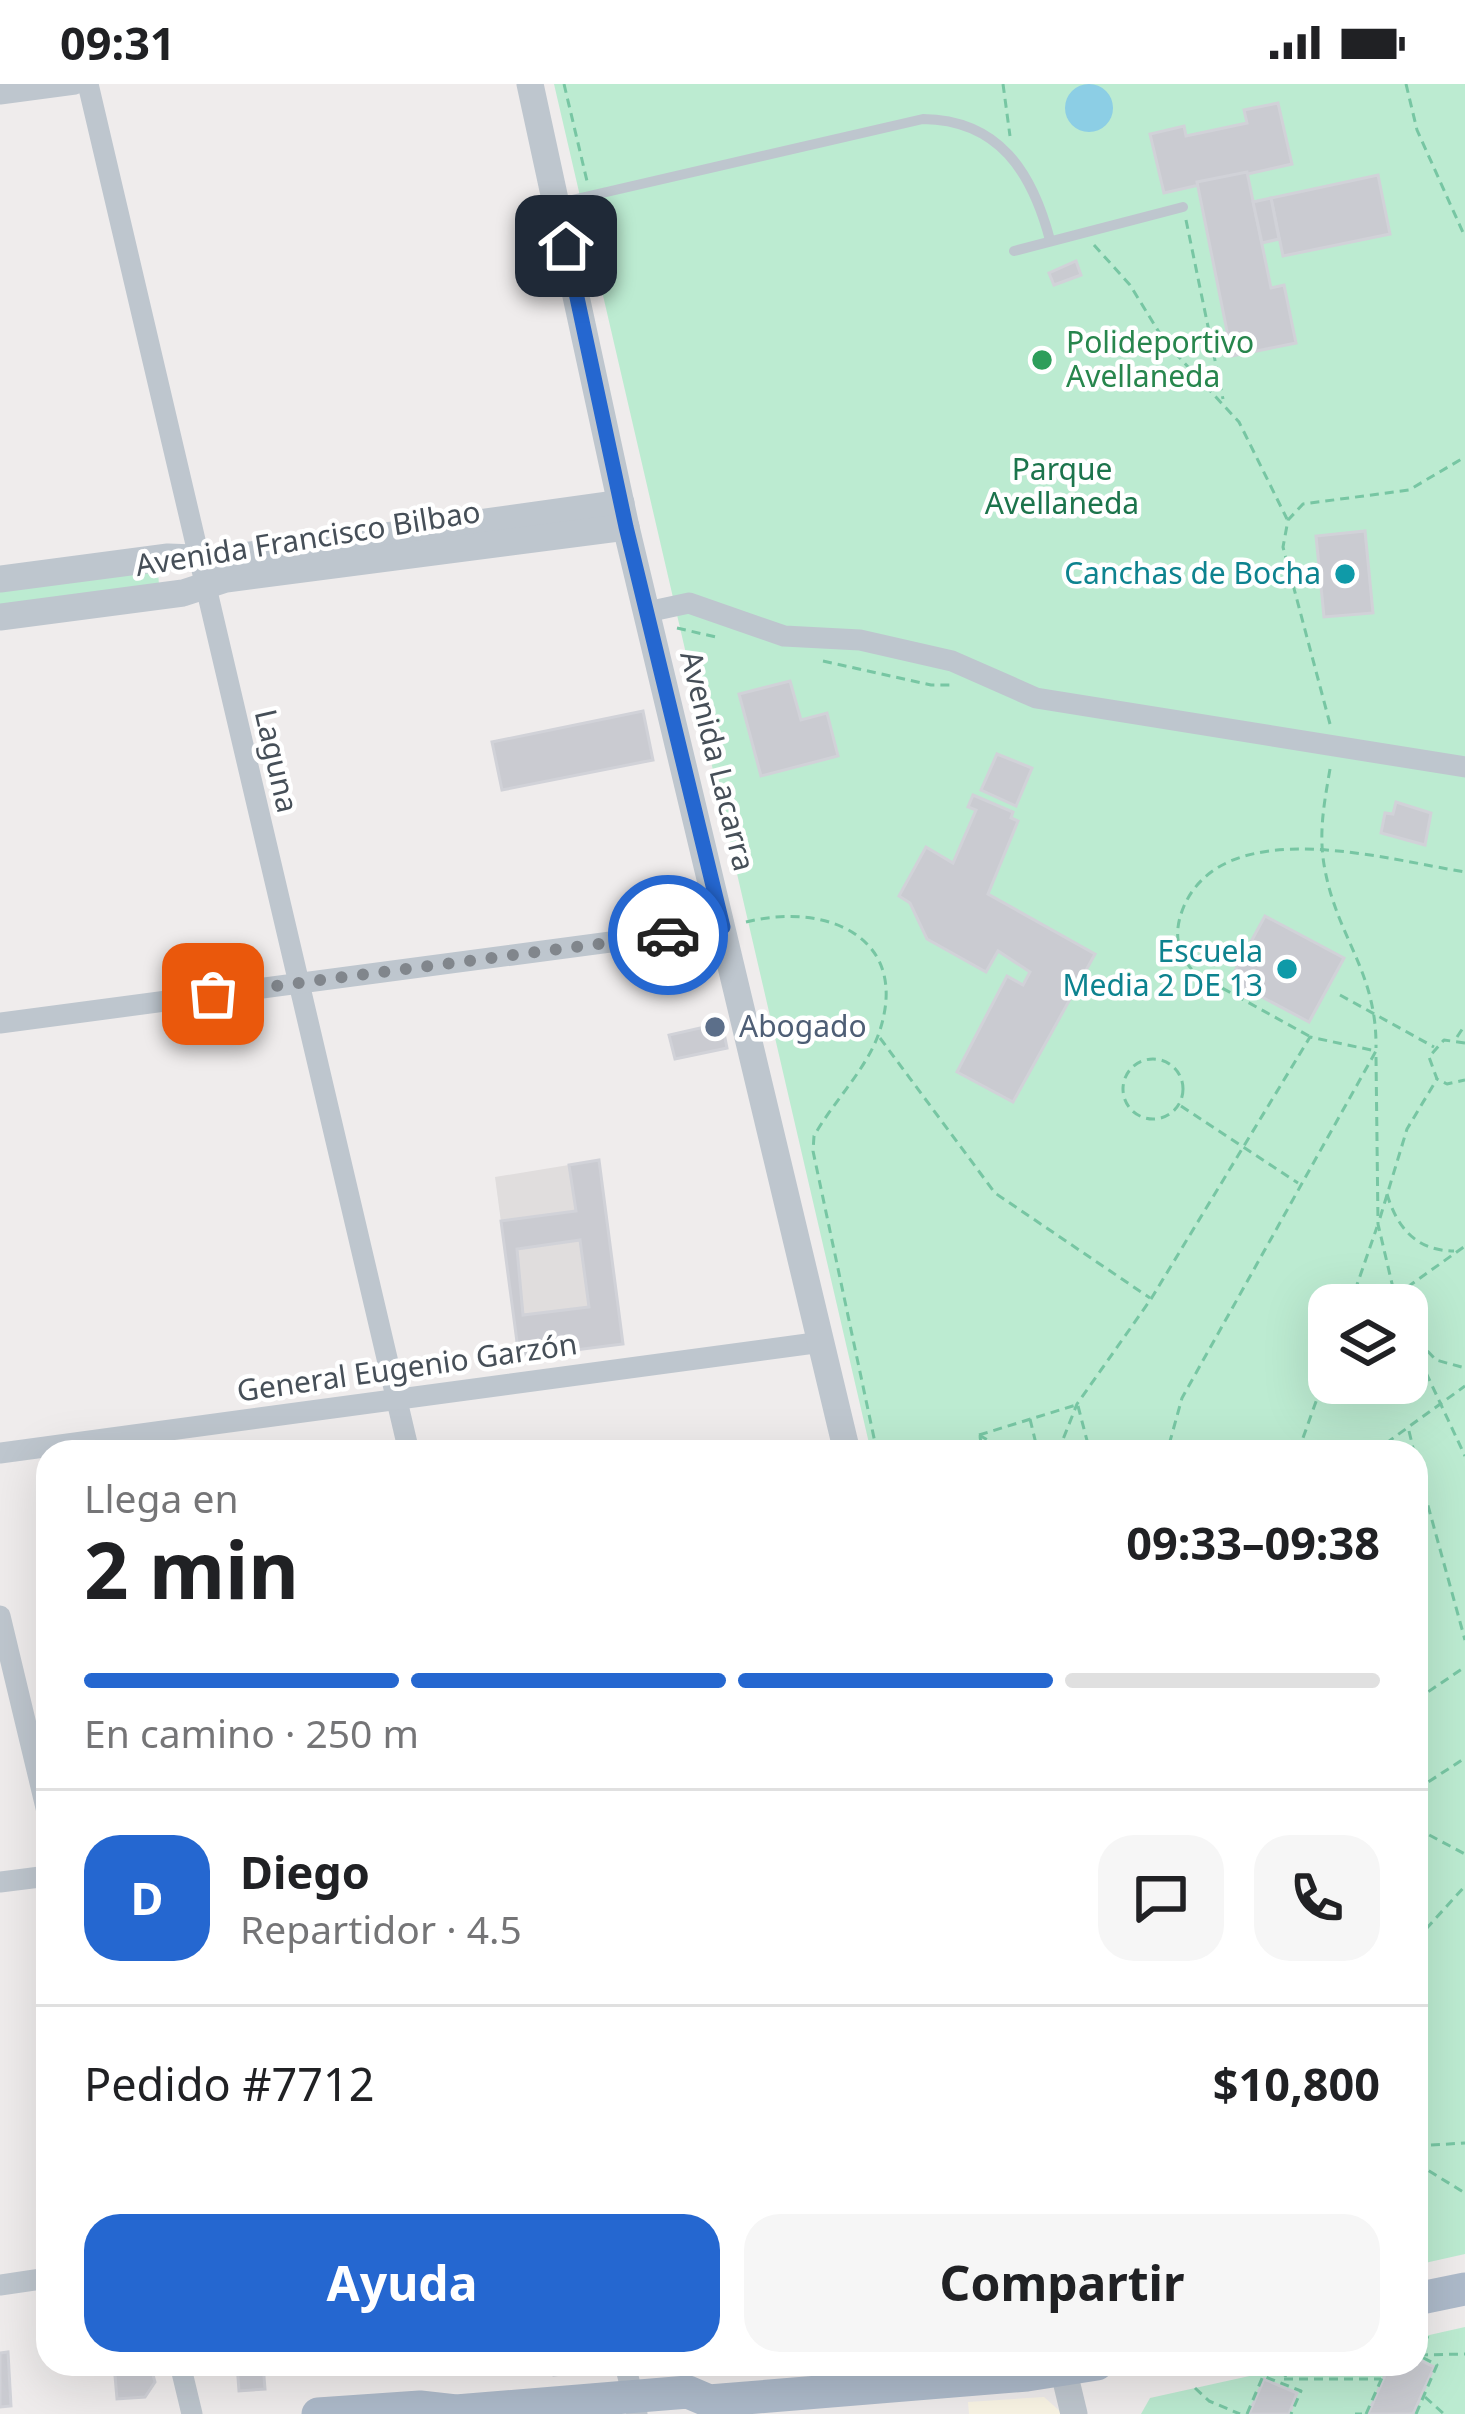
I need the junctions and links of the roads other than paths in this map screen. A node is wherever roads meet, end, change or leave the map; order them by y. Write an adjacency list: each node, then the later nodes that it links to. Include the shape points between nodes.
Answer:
1 (75, 84): 4 (street)
2 (88, 84): 10 (street, Laguna)
3 (530, 84): 5 (street, Avenida Lacarra)
4 (0, 94)
5 (556, 203): 7 (lane, via 923,119 984,130 1013,156); 9 (street, Avenida Lacarra)
6 (1183, 207): 7 (lane)
7 (1050, 240): 8 (lane)
8 (1014, 251)
9 (623, 515): 10 (street, Avenida Francisco Bilbao); 12 (street, Avenida Lacarra)
10 (202, 572): 11 (street, Avenida Francisco Bilbao, via 169,557); 13 (street, Avenida Francisco Bilbao); 16 (street, Laguna)
11 (0, 579)
12 (646, 612): 14 (street, via 689,603 784,636 860,640 952,661 1036,698); 15 (street, Avenida Lacarra)
13 (0, 617)
14 (1465, 767)
15 (723, 927): 16 (street); 18 (street, Avenida Lacarra)
16 (298, 983): 17 (street); 19 (street, Laguna)
17 (0, 1024)
18 (822, 1342): 19 (street, General Eugenio Garzón); 22 (street, Avenida Lacarra)
19 (397, 1400): 20 (street, General Eugenio Garzón); 21 (street, Laguna)
20 (97, 1440)
21 (406, 1440)
22 (844, 1440)
23 (36, 1448): 24 (street, General Eugenio Garzón)
24 (0, 1453)
25 (0, 1616): 26 (street)
26 (36, 1766)
27 (36, 1878): 28 (street)
28 (0, 1882)
29 (36, 2280): 30 (street)
30 (0, 2285)
31 (1465, 2289): 32 (main road)
32 (1428, 2297)
33 (183, 2376): 39 (street)
34 (985, 2376): 37 (main road)
35 (1074, 2376): 41 (street)
36 (631, 2392): 37 (main road, via 688,2392); 38 (main road)
37 (701, 2408)
38 (450, 2413): 40 (main road)
39 (192, 2414)
40 (318, 2414)
41 (1074, 2414)

